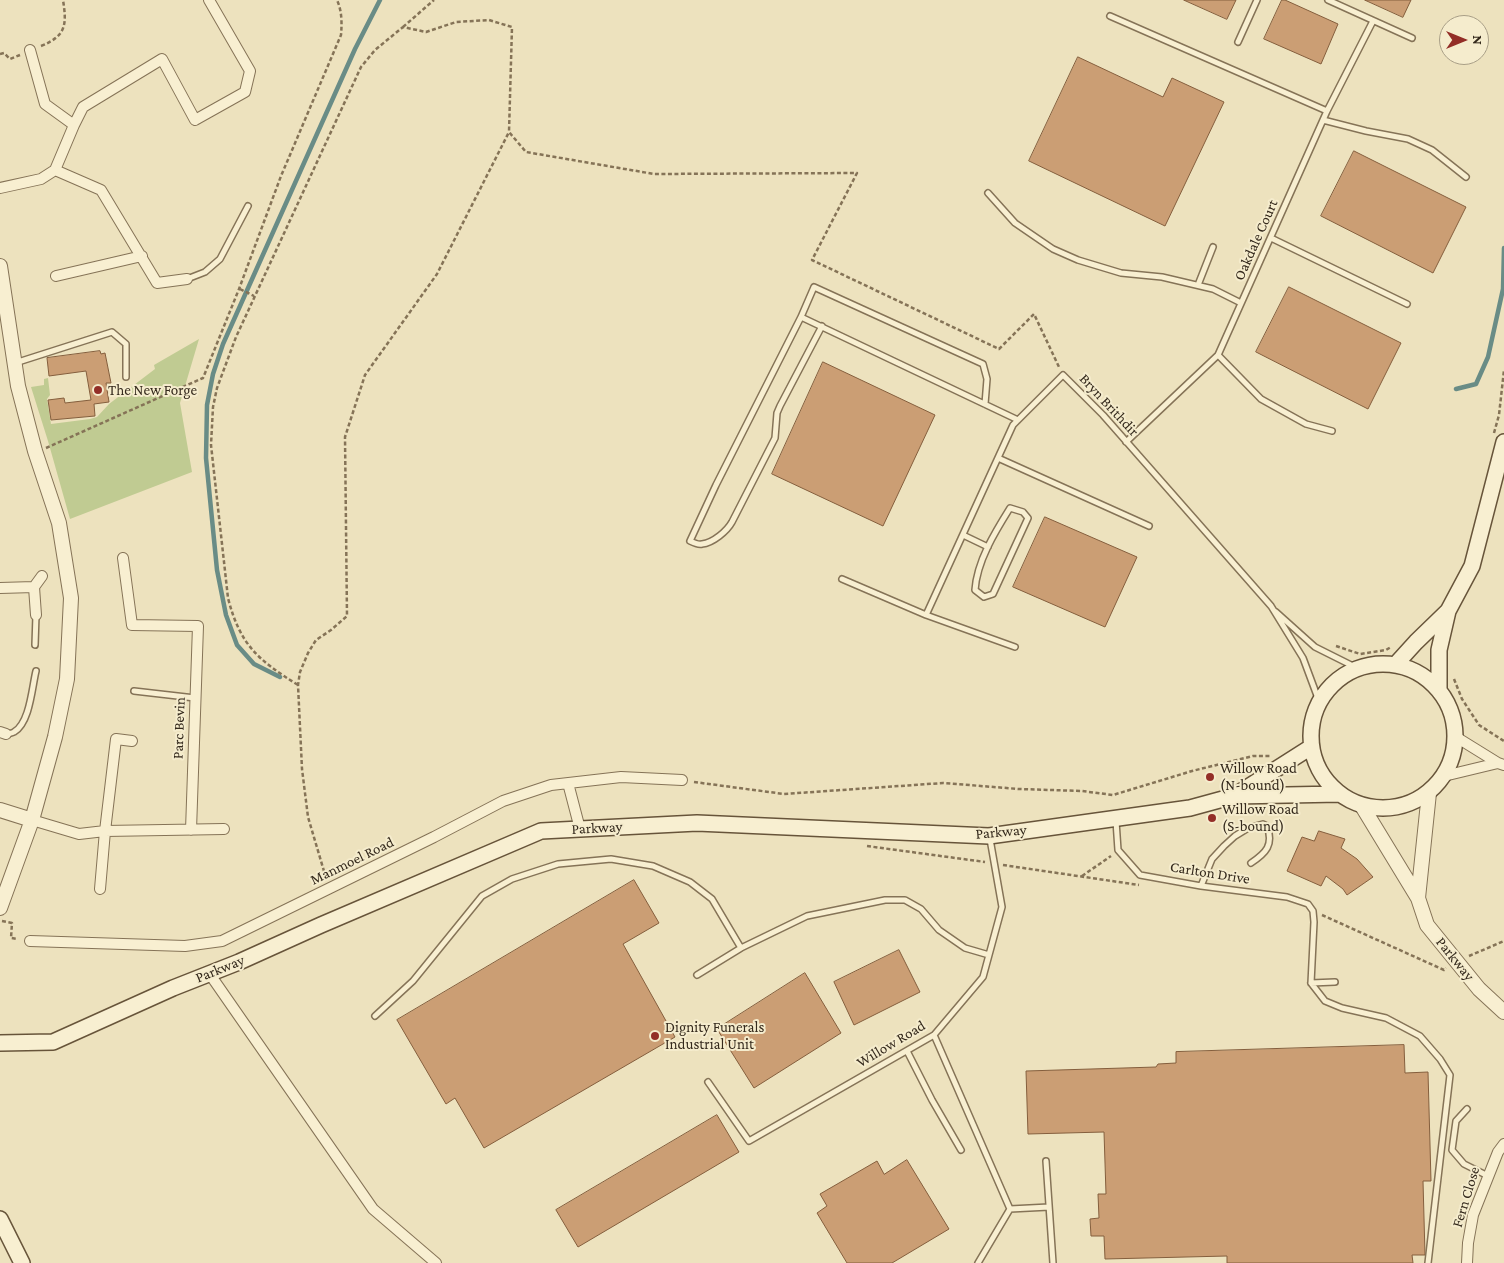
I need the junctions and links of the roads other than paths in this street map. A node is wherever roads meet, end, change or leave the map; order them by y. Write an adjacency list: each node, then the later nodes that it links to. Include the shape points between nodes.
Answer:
1 (209, 0): 11 (street, via 250,71 245,92 195,120 162,59 84,108)
2 (1257, 0): 7 (lane)
3 (1328, 0): 5 (lane)
4 (1110, 16): 9 (lane)
5 (1373, 21): 6 (lane); 9 (lane, Oakdale Court)
6 (1412, 38)
7 (1238, 42)
8 (30, 50): 11 (street, via 45,104)
9 (1327, 111): 10 (lane, Oakdale Court)
10 (1323, 120): 13 (lane, via 1408,139 1432,150); 17 (lane, Oakdale Court)
11 (74, 125): 12 (street)
12 (54, 170): 14 (street, via 41,179); 19 (street, via 101,190)
13 (1466, 177)
14 (0, 188)
15 (988, 193): 23 (lane, via 1014,223 1053,249 1078,260 1121,273)
16 (248, 206): 22 (lane, via 220,260 205,272)
17 (1271, 238): 24 (lane, Oakdale Court); 25 (lane)
18 (1213, 247): 23 (lane)
19 (142, 256): 21 (street); 22 (street, via 157,283)
20 (0, 266): 29 (street)
21 (56, 276)
22 (187, 279)
23 (1198, 285): 24 (lane)
24 (1241, 303): 28 (lane, Oakdale Court)
25 (1407, 304)
26 (801, 317): 27 (lane); 27 (lane, via 690,541 696,544 705,544 732,522 775,438 780,406); 31 (lane, via 814,287 983,364 987,379)
27 (822, 326): 31 (lane)
28 (1218, 355): 33 (lane, via 1261,399 1306,424); 35 (lane, Oakdale Court)
29 (14, 363): 30 (lane, via 112,332 126,344); 72 (street, via 35,451 59,523 71,598 66,679 55,737)
30 (126, 377)
31 (985, 404): 32 (lane)
32 (1018, 420): 35 (lane, Bryn Brithdir, via 1063,375); 36 (lane, Bryn Brithdir)
33 (1332, 431)
34 (1499, 438): 46 (main road, via 1472,566)
35 (1126, 442): 45 (lane, Bryn Brithdir)
36 (998, 458): 37 (lane); 38 (lane, Bryn Brithdir)
37 (1149, 526)
38 (963, 534): 39 (lane); 48 (lane, Bryn Brithdir)
39 (988, 548): 39 (lane, via 1010,508 1023,512 1028,518 1017,542 993,594 984,597 975,590)
40 (123, 558): 56 (street, Parc Bevin, via 132,625 198,626)
41 (42, 576): 43 (street)
42 (842, 579): 48 (lane)
43 (34, 586): 44 (street); 47 (street)
44 (0, 588)
45 (1271, 606): 52 (lane, via 1315,647); 57 (lane, Bryn Brithdir, via 1303,658)
46 (1448, 611): 51 (main road); 54 (main road, via 1439,650)
47 (36, 615): 49 (lane)
48 (926, 615): 50 (lane)
49 (35, 645)
50 (1015, 647)
51 (1396, 664): 52 (main road, via 1376,663); 54 (main road, via 1427,677)
52 (1357, 668): 57 (main road, via 1329,687)
53 (36, 671): 58 (lane, via 28,710 21,724 14,732)
54 (1439, 689): 59 (main road, via 1448,703)
55 (134, 691): 56 (lane)
56 (196, 698): 75 (street, Parc Bevin)
57 (1319, 701): 61 (main road, via 1312,723)
58 (3, 733)
59 (1456, 737): 62 (street); 63 (main road, via 1453,757)
60 (132, 741): 76 (street, via 116,739)
61 (1311, 747): 67 (main road, via 1316,765); 68 (main road)
62 (1501, 764): 63 (street)
63 (1444, 776): 66 (main road)
64 (682, 780): 65 (street, Manmoel Road, via 620,777)
65 (568, 783): 74 (street); 83 (street, Manmoel Road, via 551,785 503,801 222,941 184,946)
66 (1429, 793): 69 (main road, via 1408,804 1385,809); 81 (street)
67 (1340, 794): 68 (main road); 69 (main road)
68 (1234, 796): 71 (main road, Parkway, via 1190,808)
69 (1362, 806): 81 (street, Parkway)
70 (0, 810): 72 (street)
71 (1116, 818): 77 (main road, Parkway); 79 (lane, Carlton Drive, via 1118,850 1140,875)
72 (32, 820): 76 (street, via 79,834); 82 (street)
73 (224, 829): 75 (street)
74 (580, 829): 77 (main road, Parkway, via 697,823); 86 (main road, Parkway, via 541,831)
75 (191, 830): 76 (street)
76 (104, 832): 80 (street)
77 (989, 836): 85 (lane, Willow Road, via 1002,907)
78 (1251, 863): 79 (lane, via 1269,848 1269,832 1263,824 1248,828 1224,846 1212,859)
79 (1201, 886): 89 (lane, Carlton Drive, via 1287,897 1308,904 1313,911 1314,934)
80 (100, 889)
81 (1418, 898): 90 (street, Parkway, via 1428,925 1480,989)
82 (0, 908)
83 (30, 941)
84 (741, 948): 85 (lane, via 807,916 885,900 905,900 921,909 939,930 964,948); 87 (lane); 91 (lane, via 712,899 690,882 653,866 612,859 558,864 512,878 482,896 414,981)
85 (989, 955): 92 (lane, Willow Road, via 983,977)
86 (209, 973): 93 (main road, Parkway, via 53,1042); 105 (street, via 373,1209)
87 (697, 975)
88 (1335, 982): 89 (lane)
89 (1311, 983): 108 (lane, via 1325,1001 1386,1018 1420,1036 1450,1075)
90 (1504, 1012)
91 (375, 1016)
92 (934, 1035): 94 (lane, Willow Road); 102 (lane)
93 (0, 1043)
94 (907, 1051): 95 (lane, Willow Road, via 749,1141); 98 (lane)
95 (708, 1082)
96 (1467, 1109): 100 (lane, via 1456,1121 1452,1150 1464,1164)
97 (1504, 1144): 100 (street, Fern Close)
98 (961, 1150)
99 (1046, 1161): 101 (lane)
100 (1488, 1176): 109 (street, Fern Close, via 1473,1215)
101 (1049, 1207): 102 (lane); 107 (lane)
102 (1010, 1208): 106 (lane)
103 (0, 1219): 104 (main road)
104 (22, 1263)
105 (436, 1263)
106 (978, 1263)
107 (1053, 1263)
108 (1428, 1263)
109 (1467, 1263)

